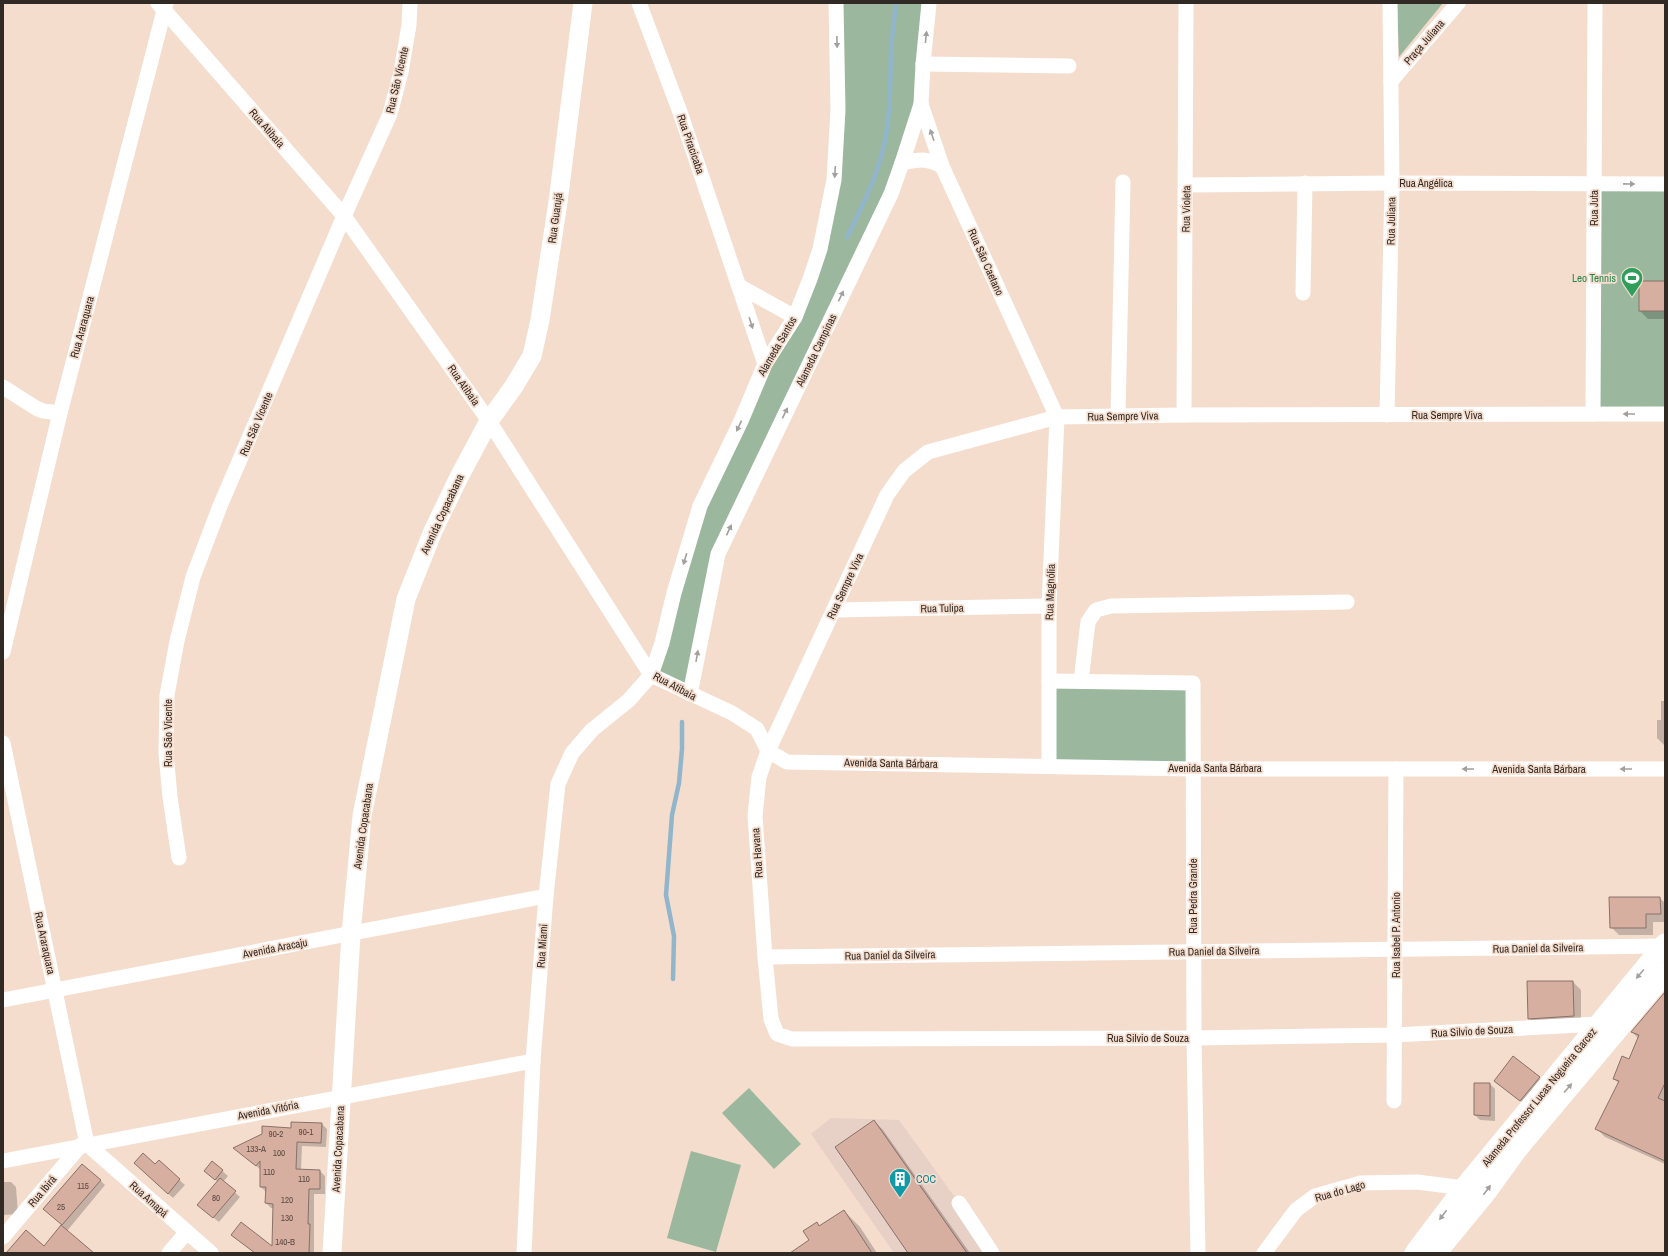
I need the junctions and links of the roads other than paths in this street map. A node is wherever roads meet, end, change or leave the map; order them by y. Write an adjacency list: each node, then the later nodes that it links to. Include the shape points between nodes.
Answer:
1 (410, 3): 23 (street, Rua São Vicente, via 401,72 390,114)
2 (583, 3): 36 (street, Rua Guarujá, via 558,202 532,356)
3 (639, 3): 24 (street, Rua Piracicaba, via 680,112)
4 (836, 3): 26 (street, Alameda Santos, one-way to 26, via 838,110 834,180 820,249)
5 (929, 3): 11 (street, Alameda Campinas, one-way to 5)
6 (1186, 3): 20 (street, Rua Violeta)
7 (1390, 3): 13 (street, Rua Juliana)
8 (1458, 3): 13 (street, Praça Juliana)
9 (1595, 3): 19 (street, Rua Juta)
10 (162, 5): 23 (street, Rua Atibaia); 29 (street, Rua Araraquara)
11 (923, 64): 12 (street); 14 (street, Alameda Campinas)
12 (1069, 66)
13 (1391, 81): 18 (street, Rua Juliana)
14 (921, 104): 15 (street, Alameda Campinas); 16 (street, Rua São Caetano, one-way to 14)
15 (902, 164): 16 (street, via 929,160); 44 (street, Alameda Campinas, one-way to 15, via 718,554 891,194)
16 (942, 166): 35 (street, Rua São Caetano)
17 (1123, 182): 34 (street)
18 (1392, 183): 19 (street, Rua Angélica); 21 (street, Rua Angélica); 33 (street, Rua Juliana)
19 (1594, 183): 22 (street, Rua Angélica, one-way to 22); 30 (street, Rua Juta)
20 (1186, 184): 21 (street, Rua Angélica); 32 (street, Rua Violeta)
21 (1305, 184): 25 (street)
22 (1665, 184)
23 (344, 216): 36 (street, Rua Atibaia); 51 (street, Rua São Vicente, via 192,577 167,695 166,753)
24 (739, 286): 26 (street); 27 (street, Rua Piracicaba, one-way to 27)
25 (1303, 293)
26 (794, 317): 27 (street, Alameda Santos)
27 (765, 364): 41 (street, Alameda Santos, one-way to 41, via 700,506)
28 (3, 387): 29 (street, via 36,408)
29 (60, 413): 40 (street, Rua Araraquara)
30 (1593, 414): 31 (street, Rua Sempre Viva, one-way to 30); 33 (street, Rua Sempre Viva)
31 (1665, 414)
32 (1184, 415): 33 (street, Rua Sempre Viva); 34 (street, Rua Sempre Viva)
33 (1387, 415)
34 (1118, 416): 35 (street, Rua Sempre Viva)
35 (1057, 417): 38 (street, Rua Magnólia); 39 (street, Rua Sempre Viva, via 928,452 904,471 887,495)
36 (489, 421): 41 (street, Rua Atibaia); 53 (street, Avenida Copacabana, via 458,477 406,599 362,816)
37 (1346, 602): 43 (street, via 1111,606 1096,610 1088,622)
38 (1049, 606): 39 (street, Rua Tulipa); 42 (street, Rua Magnólia)
39 (834, 610): 46 (street, Rua Sempre Viva)
40 (3, 652)
41 (651, 675): 44 (street, Rua Atibaia); 52 (street, Rua Miami, via 629,700 592,730 572,753 558,784)
42 (1049, 681): 43 (street); 47 (street, Rua Magnólia)
43 (1081, 681): 48 (street, Rua Pedra Grande, via 1193,683)
44 (690, 694): 46 (street, Rua Atibaia, via 732,713 757,729)
45 (3, 742): 59 (street, Rua Araraquara)
46 (768, 751): 47 (street, Avenida Santa Bárbara, via 787,762); 57 (street, Rua Havana, via 759,778 755,816)
47 (1049, 766): 48 (street, Avenida Santa Bárbara)
48 (1193, 768): 49 (street, Avenida Santa Bárbara); 56 (street, Rua Pedra Grande)
49 (1396, 769): 50 (street, Avenida Santa Bárbara, one-way to 49); 55 (street, Rua Isabel P. Antonio)
50 (1665, 769)
51 (180, 858)
52 (546, 896): 53 (street, Avenida Aracaju); 64 (street, Rua Miami)
53 (351, 934): 59 (street, Avenida Aracaju); 65 (street, Avenida Copacabana)
54 (1664, 946): 55 (street, Rua Daniel da Silveira); 61 (main road, Alameda Professor Lucas Nogueira Garcez, one-way to 61)
55 (1396, 949): 56 (street, Rua Daniel da Silveira); 62 (street, Rua Isabel P. Antonio)
56 (1194, 952): 57 (street, Rua Daniel da Silveira); 63 (street, Rua Pedra Grande)
57 (765, 957): 63 (street, Rua Silvio de Souza, via 771,1019 777,1034 792,1039)
58 (1665, 973): 81 (main road, Alameda Professor Lucas Nogueira Garcez, one-way to 58, via 1518,1148)
59 (54, 990): 60 (street, Avenida Aracaju); 67 (street, Rua Araraquara)
60 (3, 1000)
61 (1598, 1024): 62 (street, Rua Silvio de Souza); 69 (main road, Alameda Professor Lucas Nogueira Garcez)
62 (1395, 1035): 63 (street, Rua Silvio de Souza); 66 (street, Rua Isabel P. Antonio)
63 (1194, 1038): 78 (street, Rua Pedra Grande)
64 (533, 1061): 65 (street, Avenida Vitória); 76 (street, Rua Miami)
65 (341, 1096): 67 (street, Avenida Vitória); 75 (street, Avenida Copacabana)
66 (1394, 1101)
67 (84, 1144): 68 (street, Avenida Vitória); 71 (street, Rua Amapá); 72 (street, Rua Ibirá)
68 (3, 1161)
69 (1464, 1188): 79 (street, Rua do Lago, via 1417,1182 1361,1183 1314,1196 1296,1210); 80 (main road, Alameda Professor Lucas Nogueira Garcez, one-way to 80)
70 (959, 1203): 77 (street)
71 (187, 1232): 73 (street); 74 (street, Rua Amapá)
72 (3, 1237)
73 (169, 1253)
74 (211, 1253)
75 (332, 1253)
76 (524, 1253)
77 (992, 1253)
78 (1198, 1253)
79 (1264, 1253)
80 (1415, 1253)
81 (1436, 1253)

